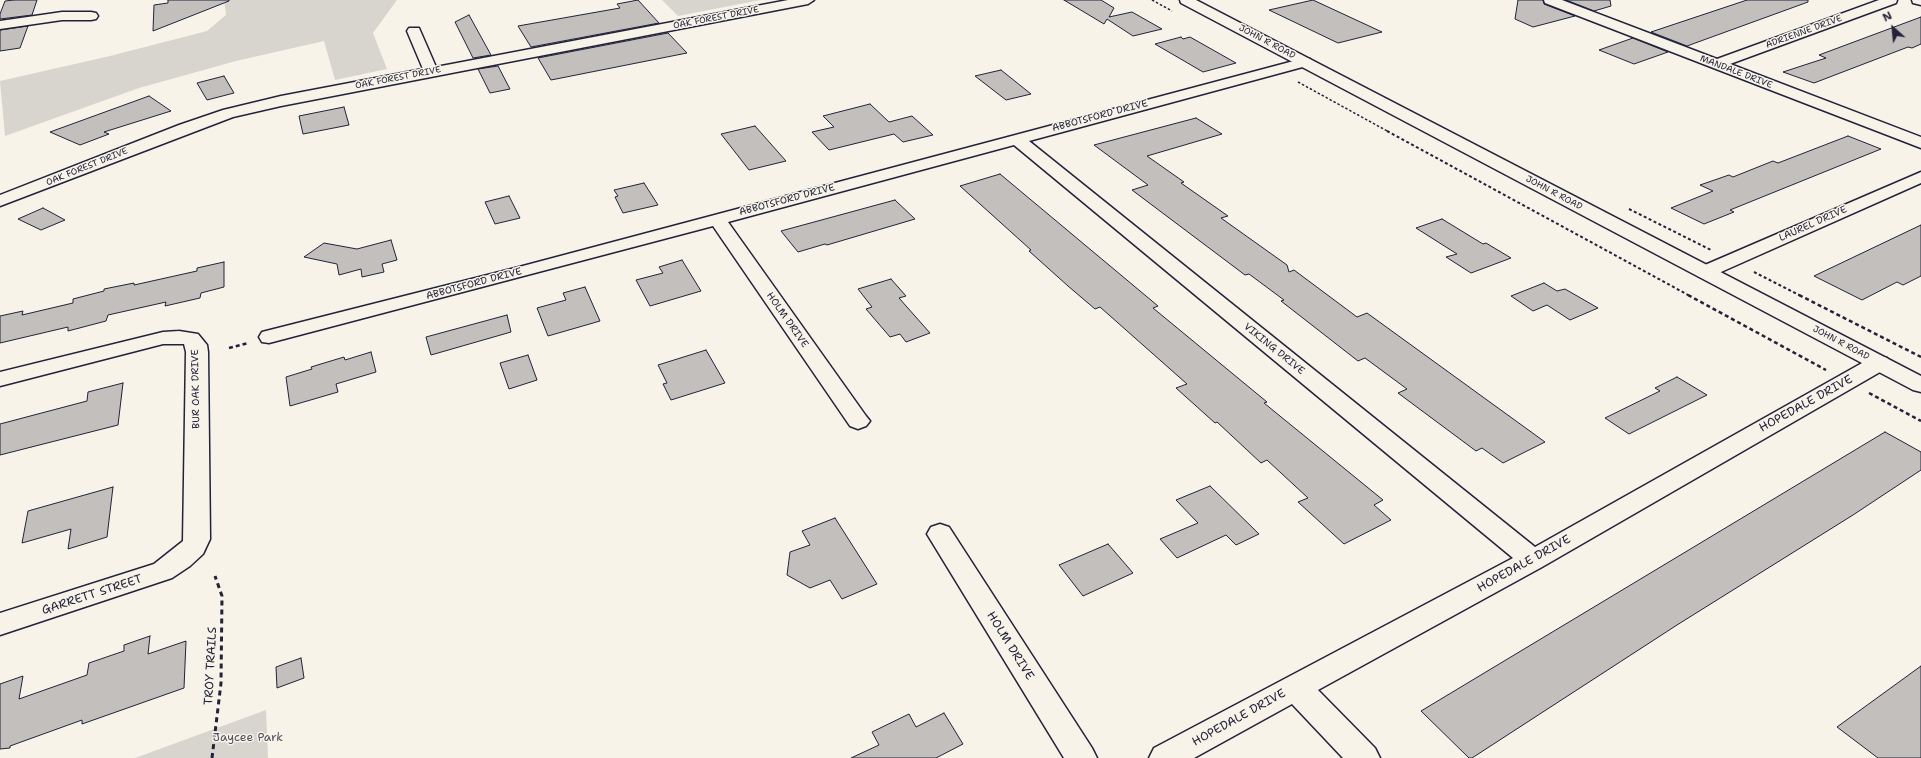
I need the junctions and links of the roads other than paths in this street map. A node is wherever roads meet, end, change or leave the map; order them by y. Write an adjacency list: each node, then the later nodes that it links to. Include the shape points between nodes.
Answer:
1 (808, 0): 12 (street, OAK FOREST DRIVE)
2 (1186, 0): 10 (street, JOHN R ROAD)
3 (1550, 0): 11 (street, MANDALE DRIVE)
4 (1891, 0): 11 (street, ADRIENNE DRIVE)
5 (1918, 0): 6 (street)
6 (1921, 1)
7 (91, 16): 8 (street, via 62,16)
8 (0, 25)
9 (414, 31): 12 (street)
10 (1305, 62): 13 (street, ABBOTSFORD DRIVE); 18 (street, JOHN R ROAD)
11 (1717, 64): 14 (street, MANDALE DRIVE)
12 (431, 72): 16 (street, OAK FOREST DRIVE, via 228,114 185,128)
13 (1016, 139): 17 (street, ABBOTSFORD DRIVE); 26 (street, VIKING DRIVE)
14 (1921, 143)
15 (1921, 177): 18 (street, LAUREL DRIVE)
16 (0, 201)
17 (717, 219): 19 (street, ABBOTSFORD DRIVE); 23 (street, HOLM DRIVE)
18 (1705, 272): 20 (street, JOHN R ROAD)
19 (269, 337)
20 (1879, 363): 22 (street, JOHN R ROAD); 26 (street, HOPEDALE DRIVE)
21 (0, 379): 25 (street, BUR OAK DRIVE, via 163,338 190,339 196,345 197,352 197,539 194,547)
22 (1921, 385)
23 (858, 421)
24 (940, 534): 29 (street, HOLM DRIVE)
25 (181, 560): 27 (street, GARRETT STREET, via 163,571 139,580)
26 (1533, 560): 28 (street, HOPEDALE DRIVE)
27 (0, 624)
28 (1295, 687): 30 (street, HOPEDALE DRIVE); 31 (street)
29 (1080, 758)
30 (1165, 758)
31 (1364, 758)

